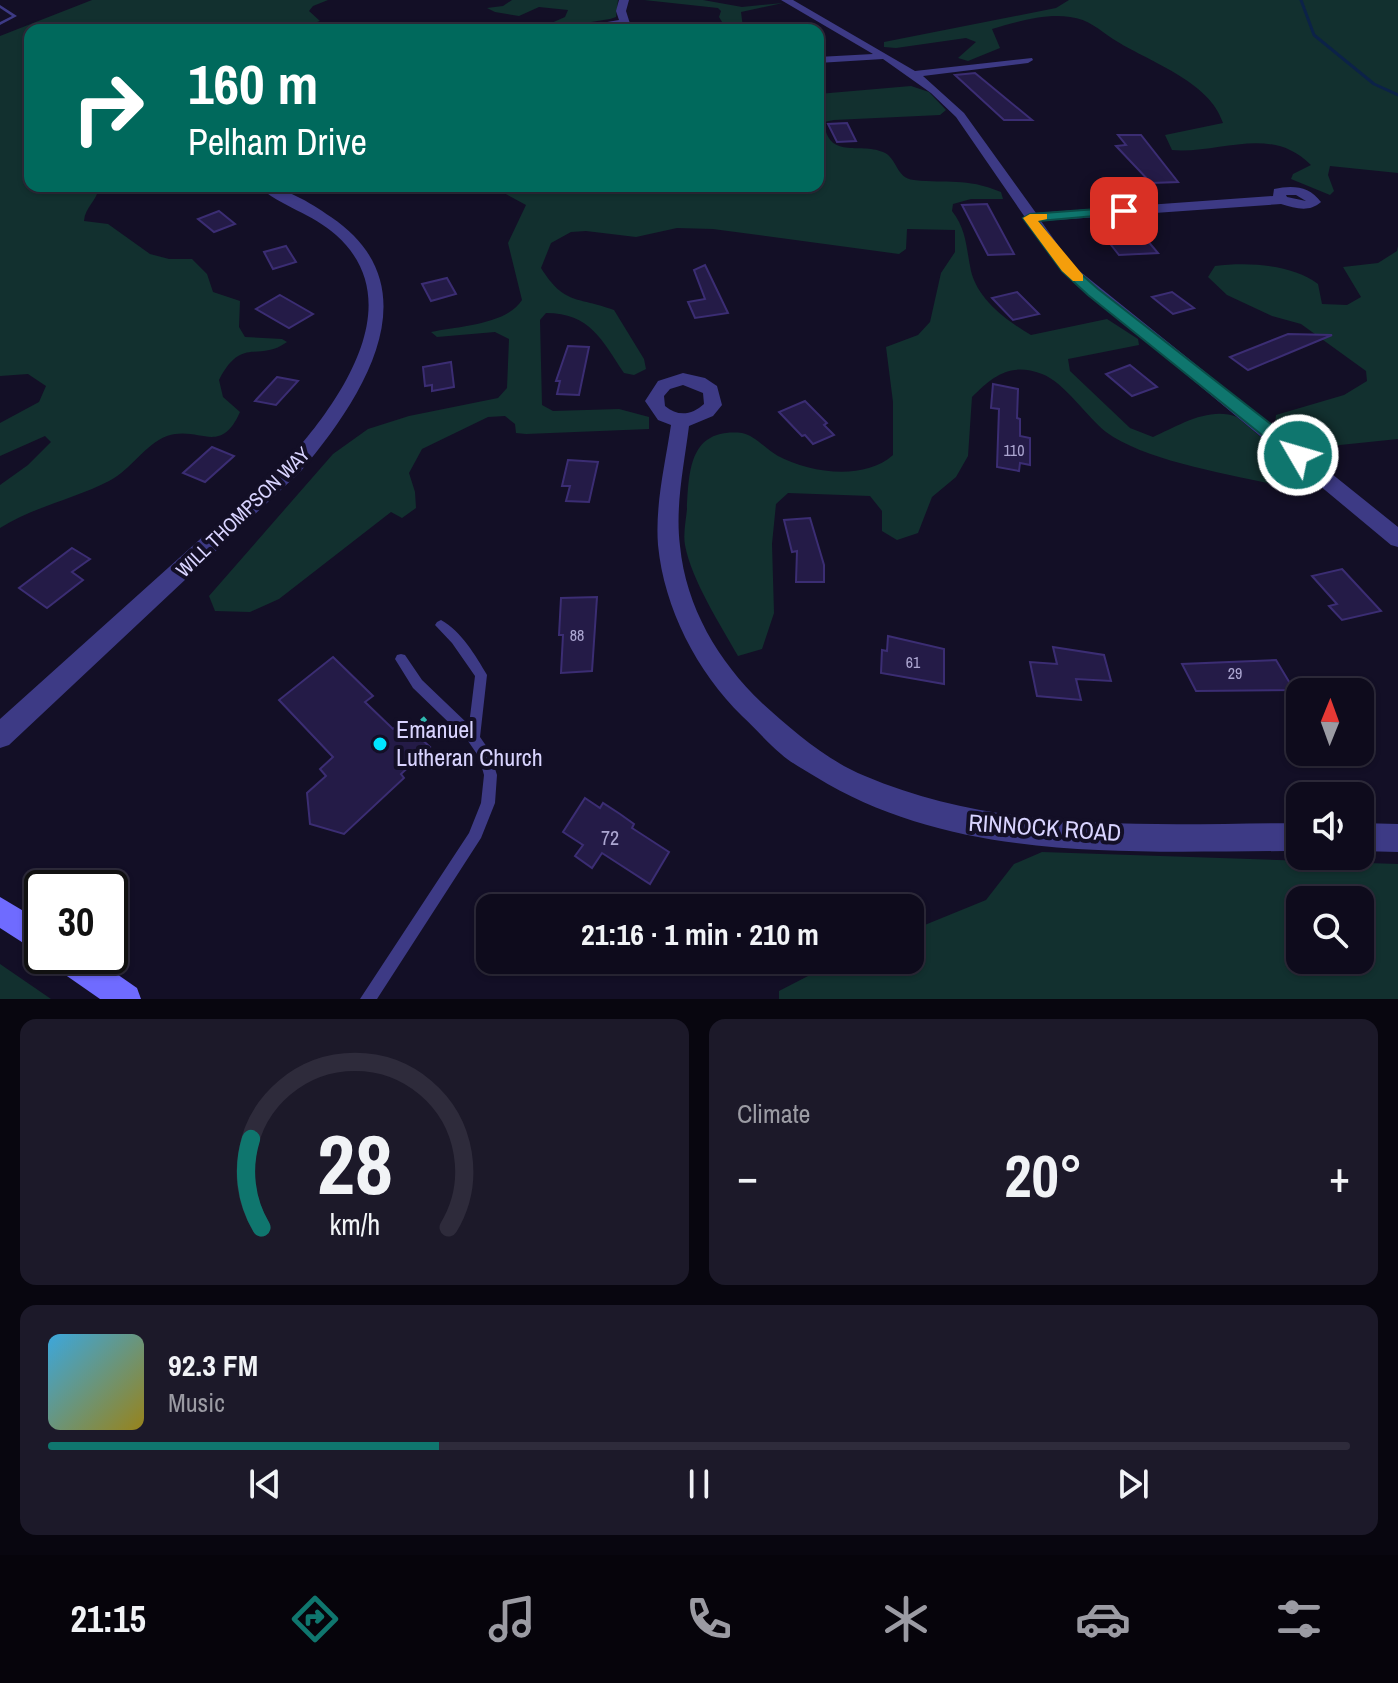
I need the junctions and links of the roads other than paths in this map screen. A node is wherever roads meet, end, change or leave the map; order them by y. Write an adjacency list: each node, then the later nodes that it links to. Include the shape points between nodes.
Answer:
1 (624, 0): 5 (street)
2 (786, 0): 6 (street)
3 (0, 6): 4 (lane, via 15,16)
4 (0, 24)
5 (625, 24)
6 (885, 56): 7 (street); 9 (street)
7 (824, 60)
8 (1028, 60): 9 (street)
9 (914, 74): 12 (street, via 960,115)
10 (284, 192): 17 (street, WILL THOMPSON WAY, via 341,232 370,271 375,323 360,376 294,466)
11 (1281, 200): 12 (street)
12 (1030, 218): 14 (street, via 1067,268 1093,292)
13 (681, 420): 19 (street, RINNOCK ROAD, via 669,529 683,604 712,662 743,702 813,760 900,804 995,828)
14 (1398, 539)
15 (441, 625): 18 (lane, via 481,675)
16 (401, 659): 18 (lane, via 428,698)
17 (0, 736)
18 (474, 737): 26 (lane, via 492,773 485,816)
19 (1286, 837)
20 (1374, 837): 21 (street)
21 (1398, 838)
22 (0, 911): 23 (main road)
23 (24, 928)
24 (91, 974): 25 (main road)
25 (126, 999)
26 (368, 999)

